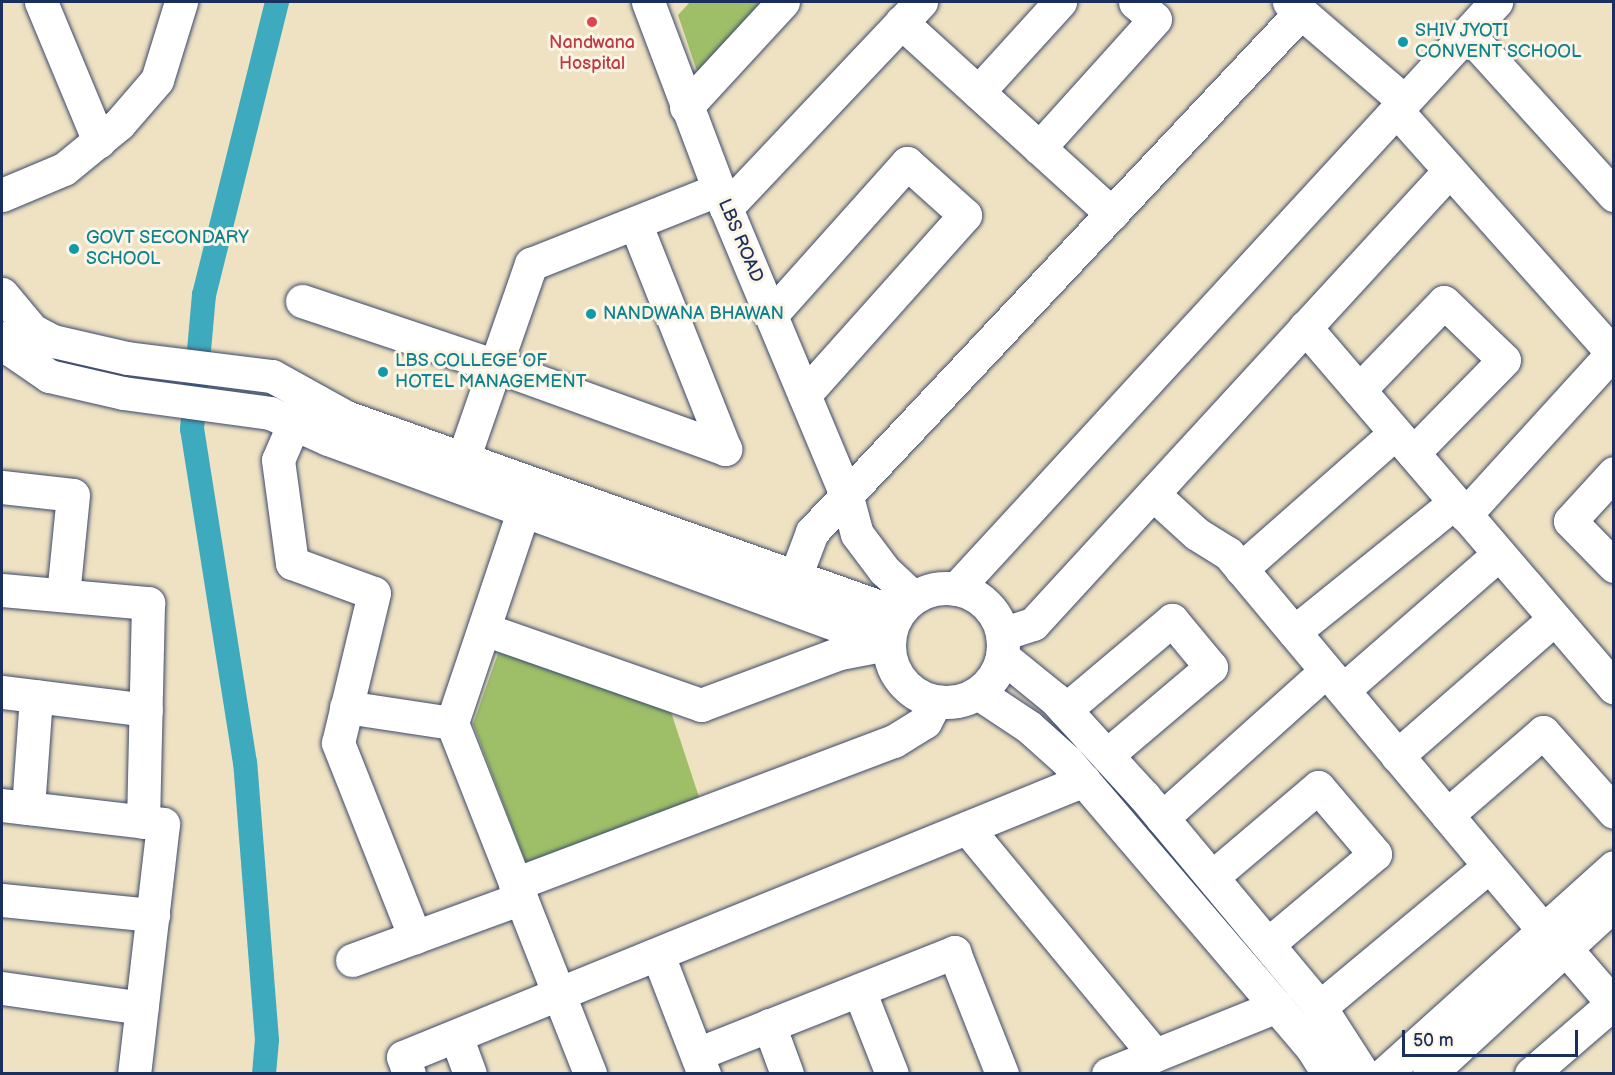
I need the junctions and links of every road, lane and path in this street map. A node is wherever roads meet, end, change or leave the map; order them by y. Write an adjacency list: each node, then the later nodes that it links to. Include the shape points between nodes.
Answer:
1 (41, 2): 14 (street)
2 (783, 2): 13 (street)
3 (1060, 2): 11 (street)
4 (1135, 2): 15 (street, via 1155,19)
5 (1496, 2): 10 (street)
6 (1295, 7): 12 (street); 20 (street)
7 (660, 9): 13 (street, LBS ROAD)
8 (172, 11): 14 (street, via 157,80)
9 (911, 12): 11 (street); 19 (street)
10 (1467, 33): 12 (street); 18 (street)
11 (978, 92): 15 (street)
12 (1400, 105): 16 (street); 46 (street)
13 (686, 107): 19 (street, LBS ROAD)
14 (99, 141): 17 (street, via 64,169)
15 (1039, 148): 20 (street)
16 (1450, 170): 25 (street); 28 (street)
17 (2, 195)
18 (1614, 195)
19 (723, 199): 21 (street); 24 (street, LBS ROAD)
20 (1112, 214): 40 (street)
21 (635, 223): 30 (street, via 531,264); 30 (street, via 725,449)
22 (2, 294): 27 (street, via 32,330)
23 (302, 301): 30 (street)
24 (771, 315): 32 (street, LBS ROAD); 32 (street, via 907,163 965,215)
25 (1305, 327): 31 (street); 38 (street)
26 (2, 338): 29 (street)
27 (53, 341): 29 (street); 35 (street, via 127,358 272,376 346,417)
28 (1613, 353): 41 (street)
29 (15, 364): 33 (street, via 123,393)
30 (496, 366): 35 (street)
31 (1359, 390): 34 (street); 34 (street, via 1444,302 1504,360)
32 (804, 395): 40 (street, LBS ROAD)
33 (282, 418): 39 (street); 60 (street, via 278,460 292,563 374,593)
34 (1404, 443): 41 (street); 44 (street)
35 (463, 459): 39 (street)
36 (1614, 473): 43 (street, via 1570,521)
37 (2, 487): 48 (street, via 73,495)
38 (1153, 494): 44 (street, via 1197,534 1228,553); 53 (street, via 1033,624)
39 (528, 497): 45 (street); 49 (street); 51 (street)
40 (847, 497): 45 (street, via 812,532); 49 (street, LBS ROAD, via 857,534 884,570)
41 (1460, 508): 42 (street); 52 (street)
42 (1499, 554): 50 (street); 54 (street)
43 (1614, 566)
44 (1241, 569): 52 (street)
45 (795, 577): 49 (street)
46 (956, 589): 49 (street, via 933,589); 53 (street, via 977,597 993,613)
47 (2, 590): 48 (street)
48 (63, 595): 61 (street, via 148,603)
49 (899, 618): 51 (street, via 840,653 701,705); 59 (street, via 889,657 897,678 913,693)
50 (1554, 619): 55 (street); 65 (street)
51 (484, 629): 63 (street)
52 (1294, 632): 54 (street)
53 (1002, 645): 57 (street, via 994,677); 62 (street)
54 (1334, 680): 65 (street); 70 (street)
55 (1614, 688)
56 (2, 692): 58 (street)
57 (978, 693): 59 (street, via 957,702); 66 (street, via 1029,727)
58 (36, 696): 61 (street); 67 (street)
59 (934, 702): 76 (street, via 925,722 894,741)
60 (346, 707): 63 (street); 80 (street, via 338,743)
61 (146, 710): 71 (street)
62 (1065, 710): 64 (street); 64 (street, via 1172,620 1211,667)
63 (452, 723): 76 (street)
64 (1107, 755): 70 (street)
65 (1397, 756): 69 (street)
66 (1084, 780): 72 (street); 89 (street)
67 (15, 806): 71 (street)
68 (1614, 812): 69 (street, via 1543,732)
69 (1447, 815): 73 (street)
70 (1162, 818): 75 (street)
71 (153, 823): 79 (street)
72 (968, 828): 83 (street); 94 (street)
73 (1489, 866): 81 (street); 90 (street)
74 (1614, 867): 81 (street)
75 (1212, 877): 82 (street); 82 (street, via 1318,787 1375,854)
76 (518, 891): 80 (street); 87 (street)
77 (2, 900): 79 (street)
78 (1614, 904): 81 (street)
79 (153, 915): 91 (street)
80 (415, 937): 84 (street)
81 (1554, 939): 88 (street); 106 (street); 107 (street)
82 (1268, 945): 90 (street)
83 (658, 955): 87 (street); 95 (street)
84 (352, 960)
85 (2, 988): 91 (street)
86 (860, 990): 92 (street); 101 (street); 102 (street, via 954,952)
87 (559, 996): 93 (street); 99 (street)
88 (1613, 1005): 108 (street)
89 (1277, 1006): 94 (street); 104 (street)
90 (1320, 1007): 105 (street)
91 (142, 1008): 96 (street)
92 (769, 1025): 95 (street); 100 (street)
93 (456, 1036): 97 (street, via 403,1057); 98 (street)
94 (1155, 1055): 103 (street)
95 (700, 1064)
96 (134, 1074)
97 (409, 1074)
98 (471, 1074)
99 (590, 1074)
100 (787, 1074)
101 (892, 1074)
102 (1002, 1074)
103 (1108, 1074)
104 (1328, 1074)
105 (1363, 1074)
106 (1384, 1074)
107 (1429, 1074)
108 (1531, 1074)

